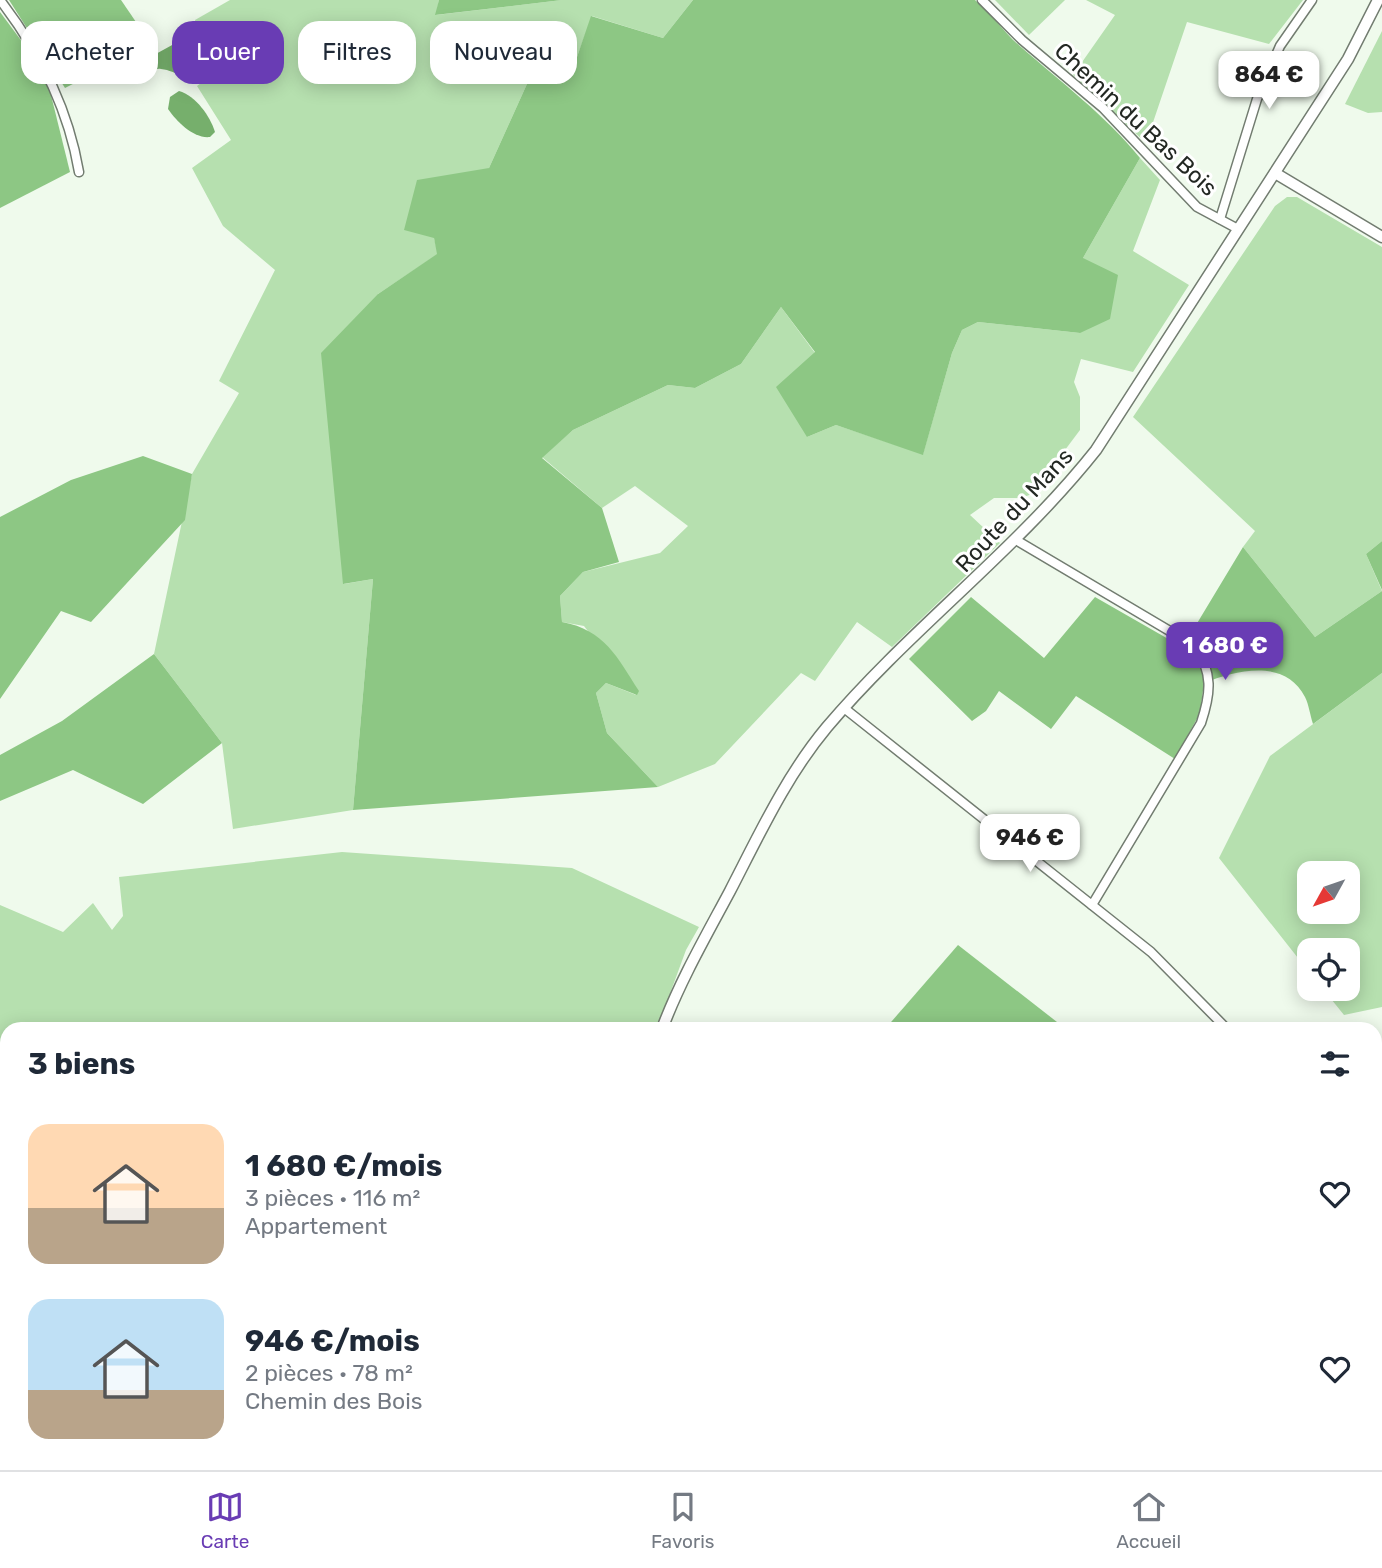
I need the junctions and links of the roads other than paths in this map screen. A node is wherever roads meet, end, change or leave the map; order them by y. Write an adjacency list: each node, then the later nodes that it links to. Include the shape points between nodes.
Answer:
1 (0, 0): 5 (street, via 57,91)
2 (982, 0): 7 (street, Chemin du Bas Bois, via 1103,108 1196,207)
3 (1312, 0): 7 (street, via 1279,46 1257,99)
4 (1378, 0): 6 (street, Route du Mans, via 1348,59)
5 (79, 172)
6 (1275, 173): 8 (street, Route du Mans); 9 (street)
7 (1220, 219): 8 (street, Chemin du Bas Bois)
8 (1238, 229): 10 (street, Route du Mans, via 1096,450)
9 (1382, 237)
10 (1016, 540): 11 (street, Route du Mans); 12 (street, via 1195,646 1210,680 1201,723)
11 (844, 708): 12 (street); 13 (street, Route du Mans, via 782,793)
12 (1092, 905): 14 (street, via 1151,952)
13 (665, 1022)
14 (1220, 1022)

